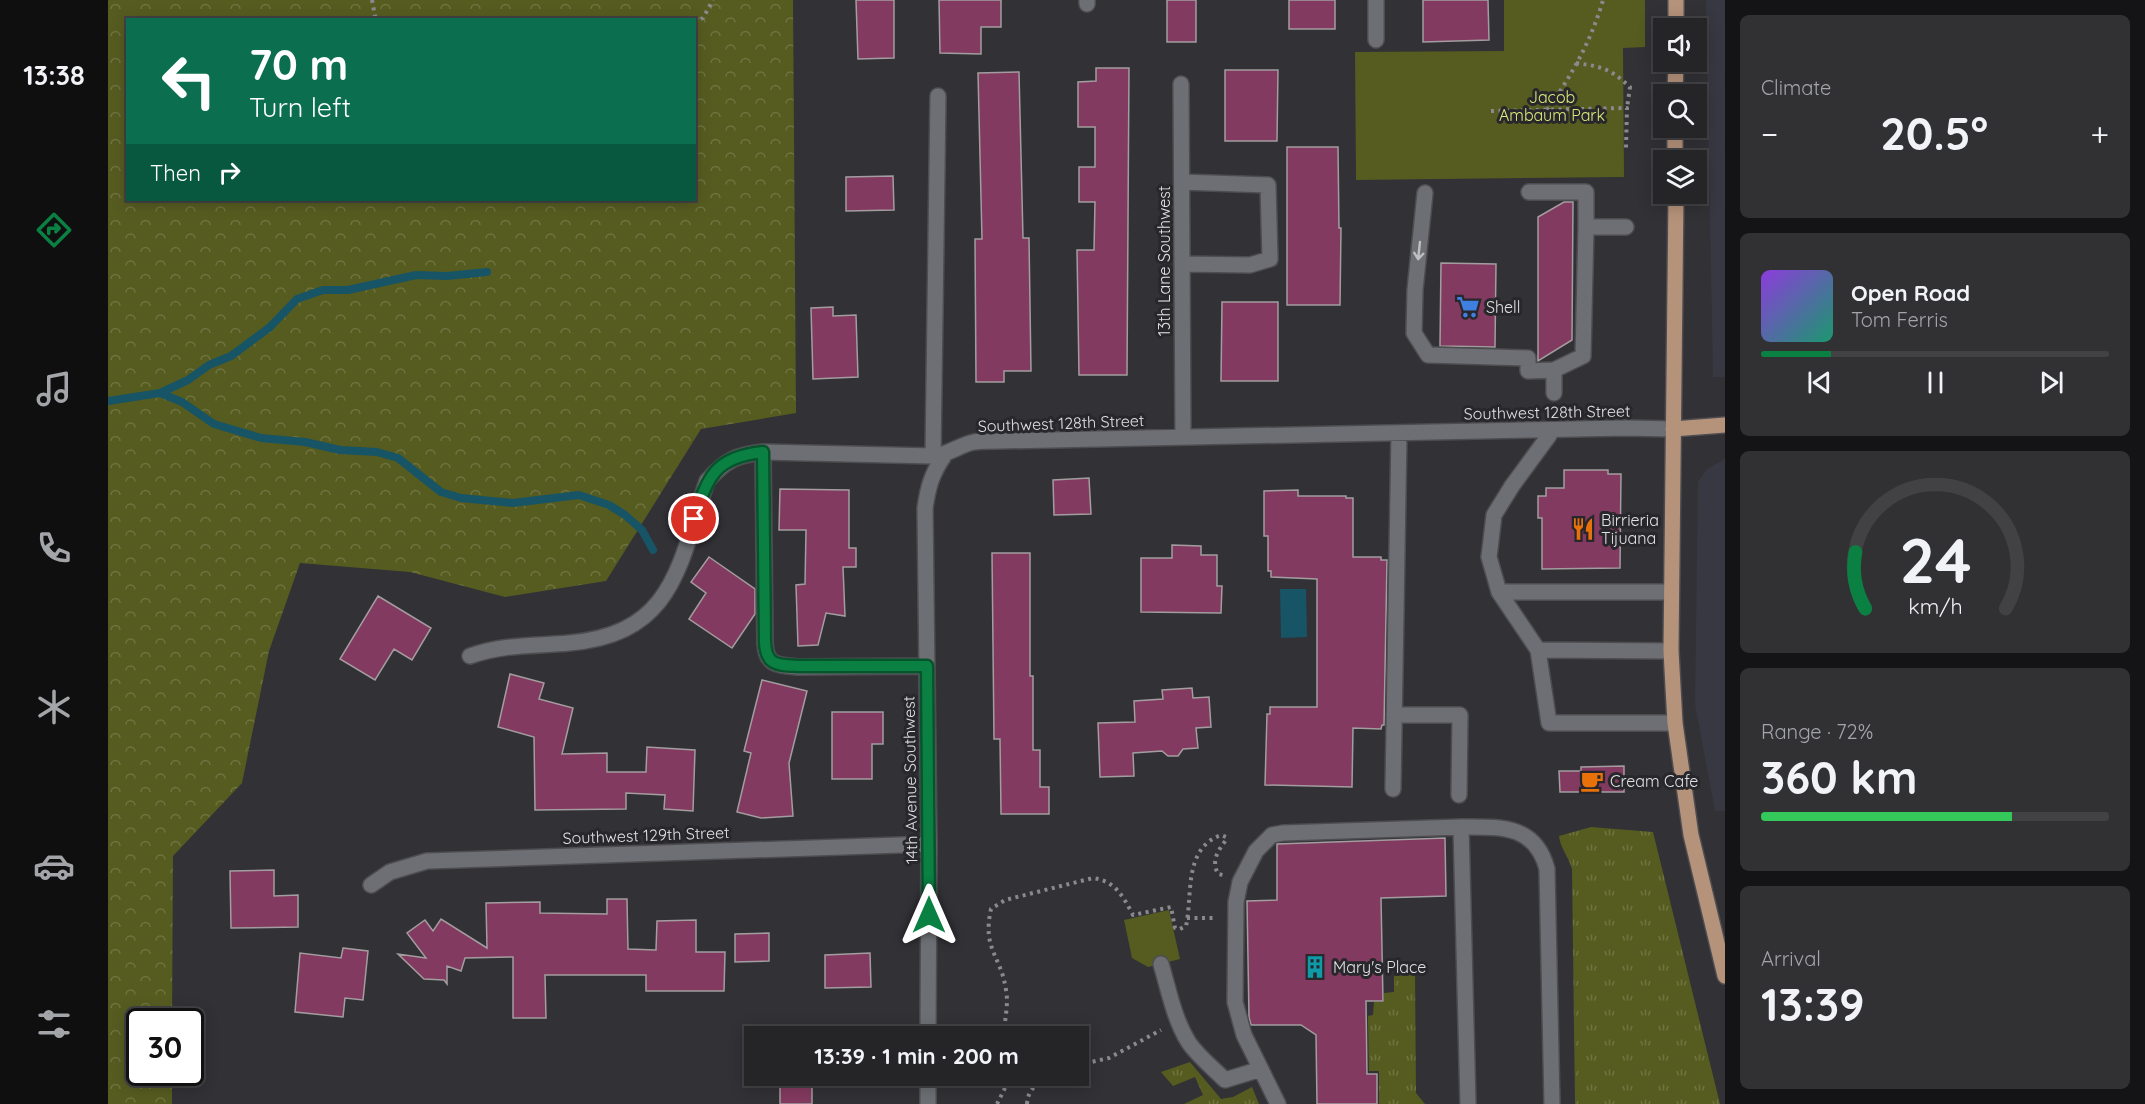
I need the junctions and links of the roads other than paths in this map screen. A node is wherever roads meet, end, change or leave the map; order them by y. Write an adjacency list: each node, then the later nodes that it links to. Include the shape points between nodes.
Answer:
1 (1376, 0): 4 (street)
2 (1676, 0): 3 (main road)
3 (1676, 18)
4 (1376, 40)
5 (1181, 84): 7 (street, 13th Lane Southwest)
6 (938, 96): 22 (street)
7 (1182, 182): 13 (street, 13th Lane Southwest); 13 (street, via 1268,185 1270,259 1250,265)
8 (1529, 192): 11 (street, via 1586,192)
9 (1425, 193): 14 (street, one-way to 14, via 1414,333 1428,355 1528,358 1528,371)
10 (1676, 204): 17 (main road)
11 (1586, 227): 12 (street); 14 (street, via 1583,356)
12 (1626, 227)
13 (1182, 264): 20 (street, 13th Lane Southwest)
14 (1554, 370): 15 (street)
15 (1554, 393)
16 (1725, 424): 17 (main road, Southwest 128th Street)
17 (1673, 429): 18 (street, Southwest 128th Street); 24 (main road)
18 (1553, 430): 19 (street, Southwest 128th Street); 23 (street, via 1494,515 1489,557)
19 (1400, 433): 20 (street, Southwest 128th Street); 29 (street)
20 (1183, 437): 22 (street, Southwest 128th Street, via 974,442)
21 (763, 452): 22 (street, Southwest 128th Street); 27 (street, Southwest 128th Street, via 731,460 707,481 675,576 654,608 639,621 615,634 592,640 510,645); 28 (street, via 765,654 769,661 798,666)
22 (939, 456): 28 (street, 14th Avenue Southwest, via 928,485 925,508)
23 (1499, 592): 24 (street); 25 (street)
24 (1671, 592): 26 (main road)
25 (1538, 650): 26 (street); 30 (street, via 1549,723)
26 (1671, 651): 30 (main road)
27 (470, 656)
28 (927, 666): 34 (street, 14th Avenue Southwest)
29 (1394, 715): 31 (street); 32 (street, via 1460,715)
30 (1675, 723): 37 (main road, via 1691,835)
31 (1393, 789)
32 (1459, 795)
33 (1461, 826): 39 (street, via 1283,833 1272,835 1256,851 1236,902 1235,1002 1244,1035); 43 (street); 44 (street, via 1502,826 1534,842 1543,855 1547,869)
34 (929, 844): 35 (street, Southwest 129th Street, via 427,861 390,872); 38 (street, 14th Avenue Southwest)
35 (371, 885)
36 (1161, 964): 39 (street, via 1177,1021 1203,1059 1225,1080)
37 (1725, 976)
38 (928, 1026)
39 (1261, 1069): 42 (street)
40 (928, 1086): 41 (street)
41 (928, 1104)
42 (1278, 1104)
43 (1468, 1104)
44 (1552, 1104)

